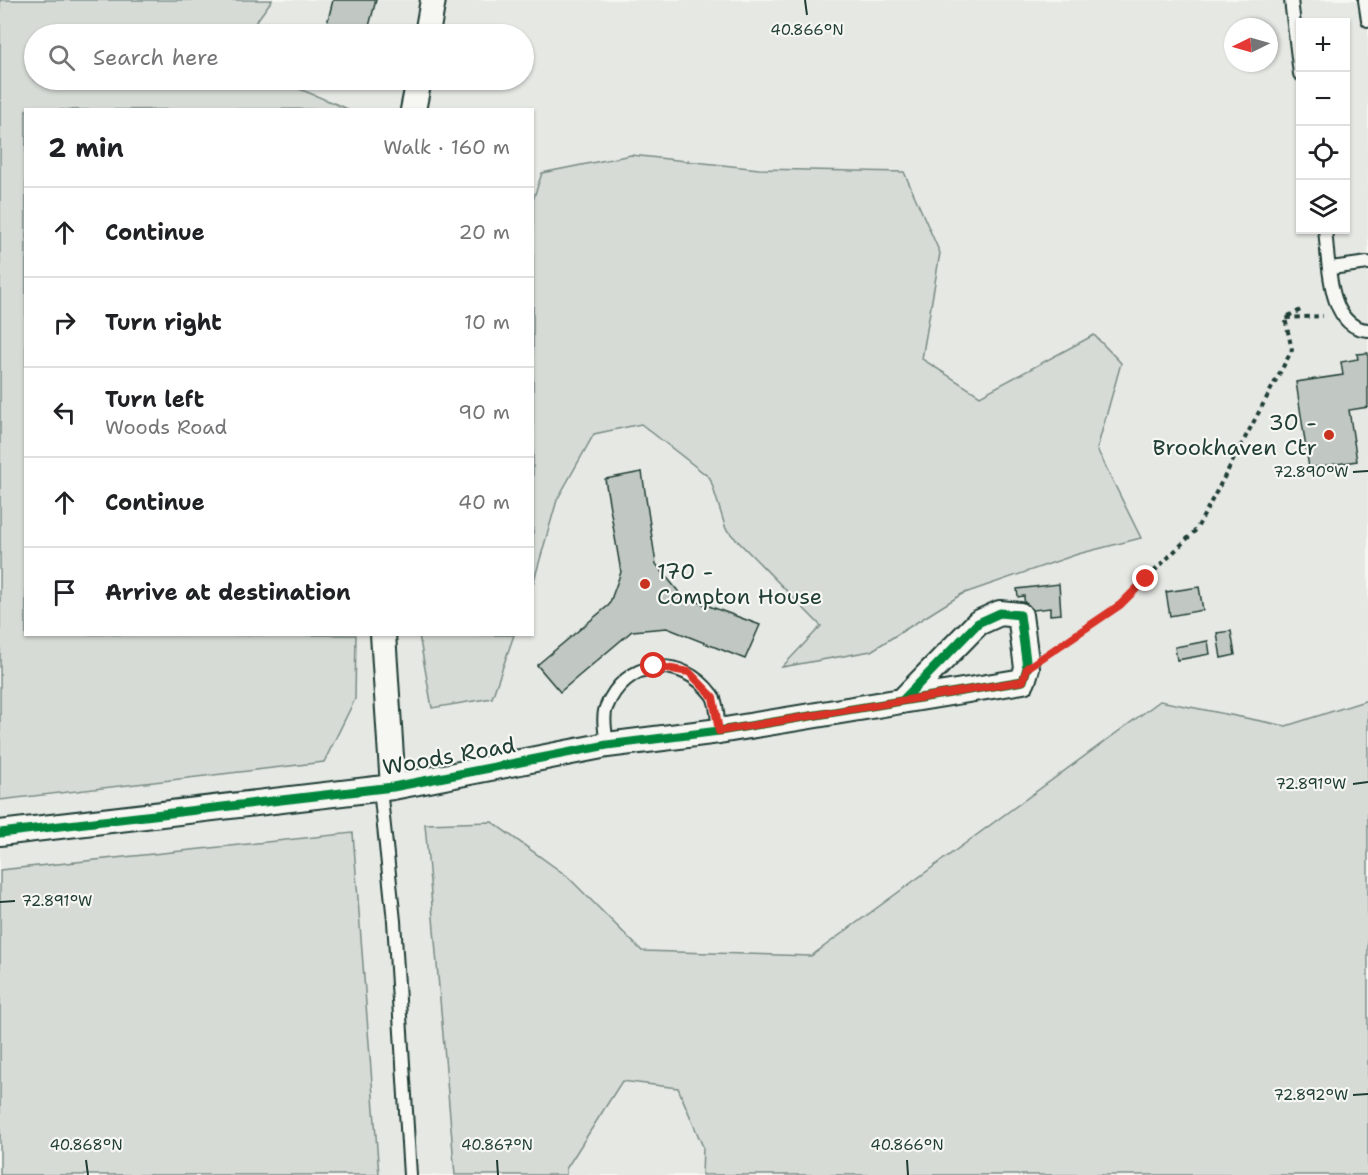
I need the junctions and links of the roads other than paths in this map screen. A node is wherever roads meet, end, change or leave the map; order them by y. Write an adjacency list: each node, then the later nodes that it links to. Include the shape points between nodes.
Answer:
1 (433, 0): 5 (street)
2 (1291, 0): 6 (lane)
3 (1365, 0): 4 (lane)
4 (1368, 20)
5 (429, 24)
6 (1300, 72)
7 (417, 90): 8 (street)
8 (413, 108)
9 (1326, 234): 11 (lane)
10 (1368, 263): 11 (lane)
11 (1331, 268): 12 (lane, via 1337,309 1350,325)
12 (1368, 330)
13 (383, 636): 17 (street)
14 (902, 701): 14 (street, Woods Road, via 1023,681 1027,668 1020,615 1000,613 978,623); 15 (street, Woods Road)
15 (719, 731): 16 (street, Woods Road); 16 (lane, via 713,697 689,672 654,666 623,680 605,710)
16 (607, 745): 17 (street, Woods Road)
17 (386, 788): 18 (street, Woods Road); 19 (lane)
18 (0, 833)
19 (410, 1175)

